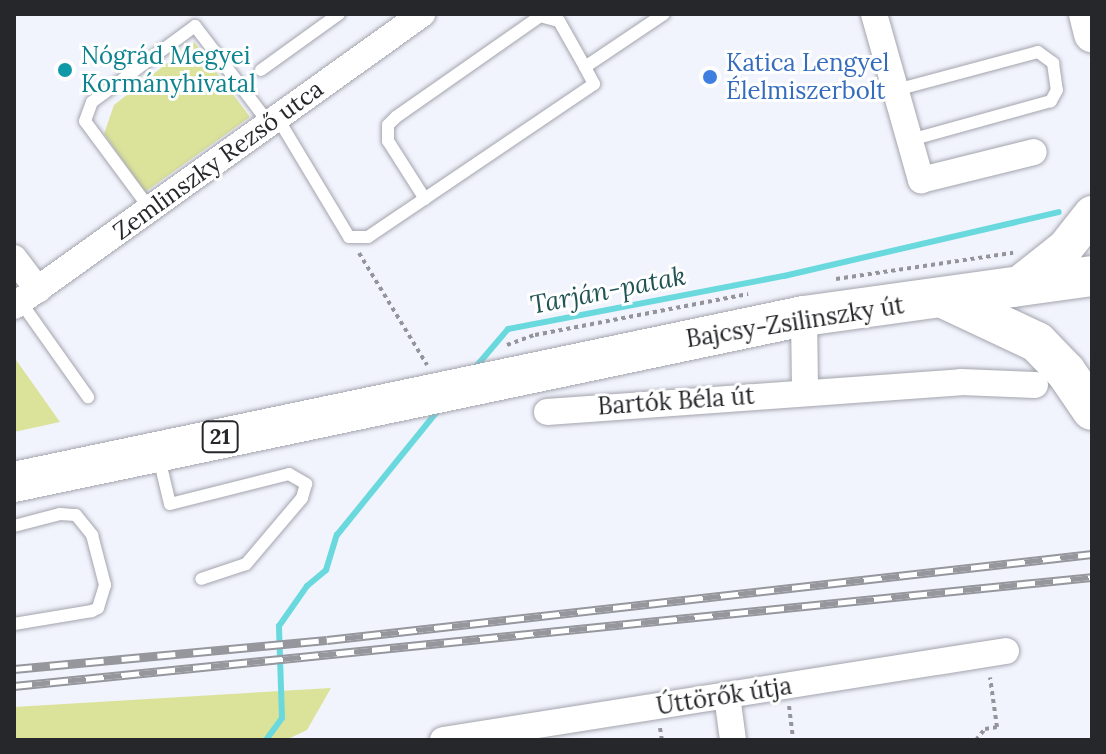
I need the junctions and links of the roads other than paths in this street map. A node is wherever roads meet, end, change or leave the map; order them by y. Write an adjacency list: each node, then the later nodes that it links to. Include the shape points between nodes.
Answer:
1 (339, 14): 8 (lane)
2 (422, 14): 10 (street, Zemlinszky Rezső utca)
3 (664, 14): 7 (lane)
4 (874, 14): 9 (street)
5 (1087, 14): 6 (main road)
6 (1092, 34)
7 (585, 67): 13 (lane, via 594,84); 13 (lane, via 559,21 540,16 396,117 388,125 388,141)
8 (261, 70)
9 (896, 90): 11 (street); 11 (lane, via 1038,52 1053,63 1057,90 1051,101)
10 (273, 120): 13 (lane, via 349,237 368,237); 14 (street, Zemlinszky Rezső utca); 14 (lane, via 195,26 92,102 85,121)
11 (910, 140): 12 (street, via 921,180)
12 (1034, 152)
13 (425, 199)
14 (150, 209): 17 (street, Zemlinszky Rezső utca)
15 (1092, 214): 18 (main road, via 1066,247)
16 (1092, 276): 18 (main road, Bajcsy-Zsilinszky út / 21)
17 (22, 284): 23 (lane)
18 (1013, 289): 19 (main road, Bajcsy-Zsilinszky út / 21)
19 (943, 298): 20 (main road, Bajcsy-Zsilinszky út / 21); 24 (main road, via 1037,342)
20 (804, 316): 22 (street); 26 (main road, Bajcsy-Zsilinszky út / 21, via 500,381 429,384)
21 (1035, 385): 22 (street, Bartók Béla út, via 961,382)
22 (805, 392): 25 (street, Bartók Béla út)
23 (88, 397)
24 (1092, 410)
25 (547, 412)
26 (157, 449): 27 (main road, 21); 29 (lane, via 170,504 289,474 306,484 302,498 246,564)
27 (14, 482)
28 (14, 526): 30 (lane, via 76,515 92,535 105,585 98,608 92,611)
29 (201, 579)
30 (14, 624)
31 (996, 653): 32 (street, Úttörők útja)
32 (727, 696): 33 (street, Úttörők útja); 34 (street)
33 (443, 740)
34 (733, 740)

